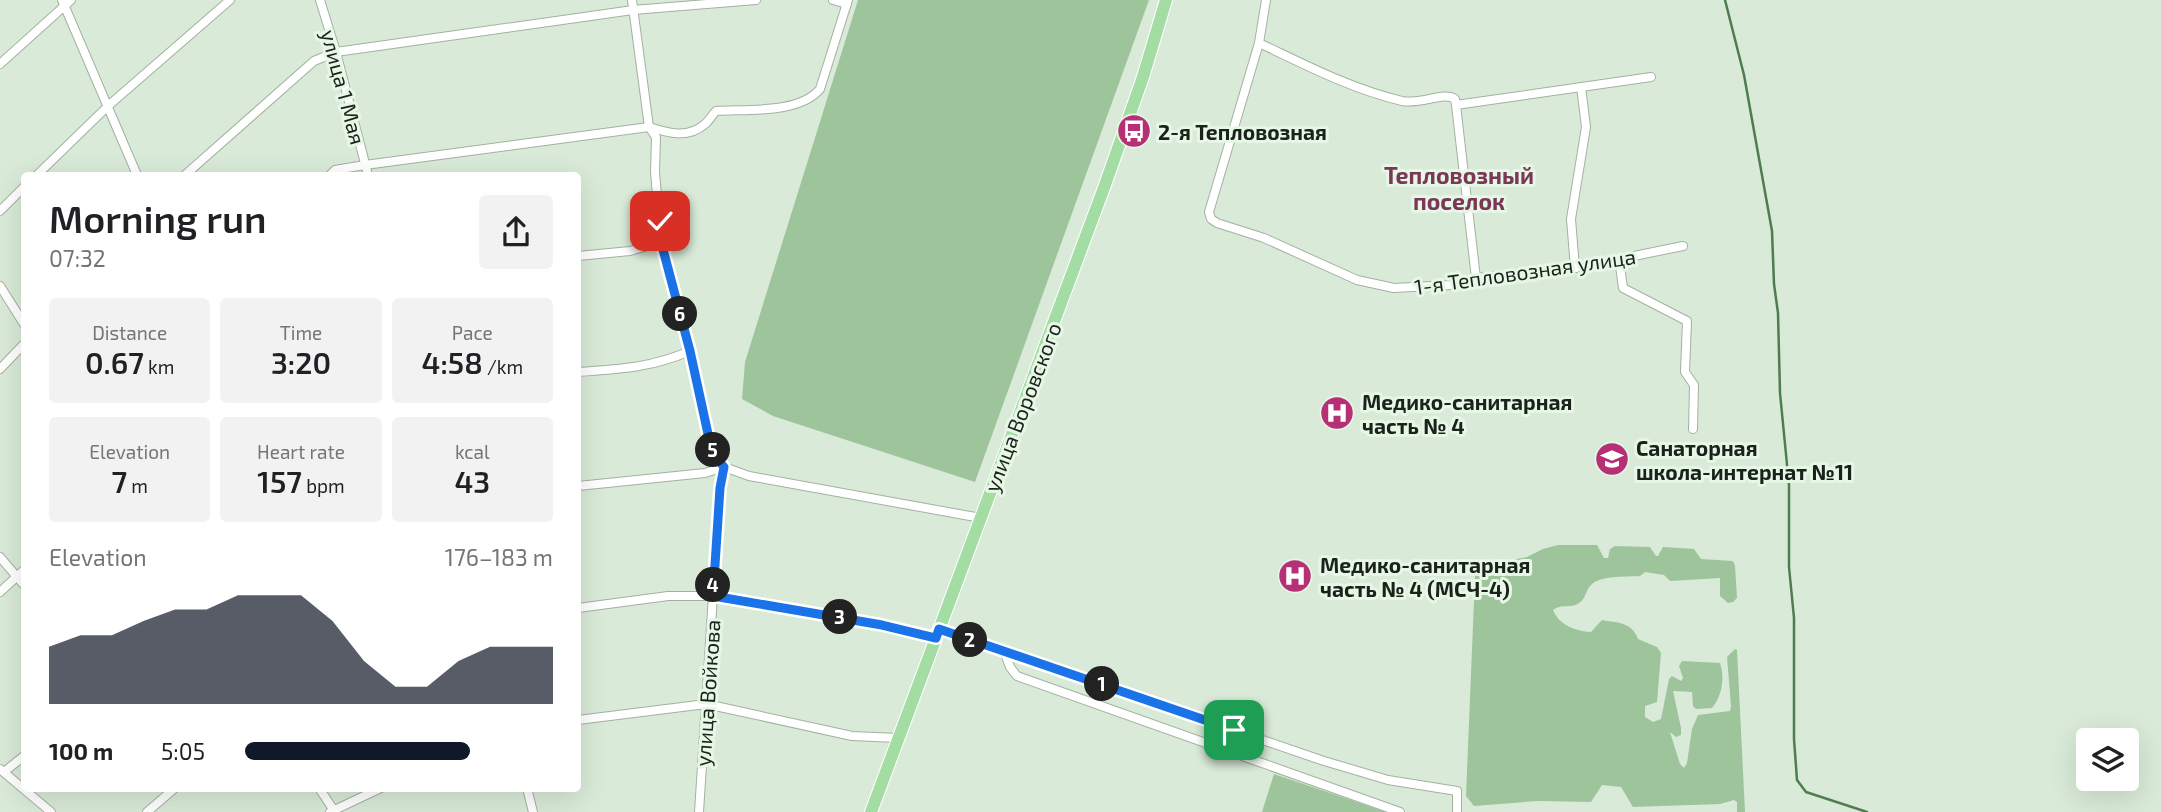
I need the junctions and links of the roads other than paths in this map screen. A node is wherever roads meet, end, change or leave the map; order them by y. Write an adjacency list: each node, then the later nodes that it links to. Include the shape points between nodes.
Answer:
1 (230, 0): 17 (street)
2 (320, 0): 12 (street, улица 1 Мая)
3 (632, 0): 10 (street)
4 (756, 0): 10 (street)
5 (833, 0): 9 (street)
6 (1166, 0): 44 (main road, улица Воровского, via 1105,185)
7 (1266, 0): 11 (street)
8 (66, 2): 13 (street); 17 (street)
9 (848, 2): 19 (street, via 813,98 796,105 716,111 693,131)
10 (633, 10): 12 (street); 18 (street)
11 (1259, 43): 16 (street, via 1363,90 1411,103 1451,96); 34 (street, 1-я Тепловозная улица, via 1209,212 1211,219 1376,286 1427,287)
12 (336, 52): 21 (street, улица 1 Мая); 24 (street, via 314,61)
13 (0, 64)
14 (1651, 77): 15 (street)
15 (1581, 88): 16 (street); 33 (street, via 1586,127 1571,219)
16 (1456, 105): 34 (street)
17 (108, 106): 22 (street); 23 (street)
18 (649, 127): 19 (street); 20 (street); 21 (street)
19 (671, 134): 20 (street)
20 (657, 146): 29 (street)
21 (365, 165): 25 (street); 26 (street, улица 1 Мая)
22 (40, 172)
23 (136, 172)
24 (188, 172)
25 (333, 172)
26 (367, 172)
27 (21, 190): 28 (street)
28 (0, 211)
29 (661, 242): 31 (street); 38 (street)
30 (1684, 246): 32 (street, 1-я Тепловозная улица)
31 (581, 256)
32 (1619, 260): 33 (street, 1-я Тепловозная улица); 41 (street, via 1623,288 1687,321 1685,372 1695,384)
33 (1575, 268): 34 (street, 1-я Тепловозная улица)
34 (1476, 278)
35 (0, 286): 36 (street)
36 (21, 314)
37 (21, 347): 39 (street)
38 (690, 351): 40 (street, via 643,367); 42 (street, via 710,443)
39 (0, 369)
40 (581, 372)
41 (1693, 429)
42 (724, 467): 43 (street); 44 (street, via 749,476); 48 (street, улица Войкова)
43 (581, 486)
44 (981, 518): 50 (main road, улица Воровского)
45 (0, 557): 46 (street)
46 (21, 573): 47 (street)
47 (0, 592)
48 (713, 596): 49 (street, via 668,596); 50 (street); 52 (street, улица Войкова)
49 (581, 608)
50 (937, 634): 51 (street); 54 (main road, улица Воровского)
51 (1004, 651): 69 (street, via 1017,676); 70 (street, via 1324,761 1388,780 1457,791)
52 (706, 704): 53 (street); 54 (street, via 852,736); 67 (street, улица Войкова)
53 (581, 720)
54 (898, 738): 68 (main road, улица Воровского)
55 (21, 758): 56 (street)
56 (2, 771): 57 (street)
57 (21, 787)
58 (27, 792): 64 (street)
59 (170, 792): 65 (street)
60 (321, 792): 63 (street)
61 (373, 792): 63 (street)
62 (528, 792): 66 (street)
63 (333, 811)
64 (51, 812)
65 (147, 812)
66 (533, 812)
67 (699, 812)
68 (871, 812)
69 (1400, 812)
70 (1457, 812)

